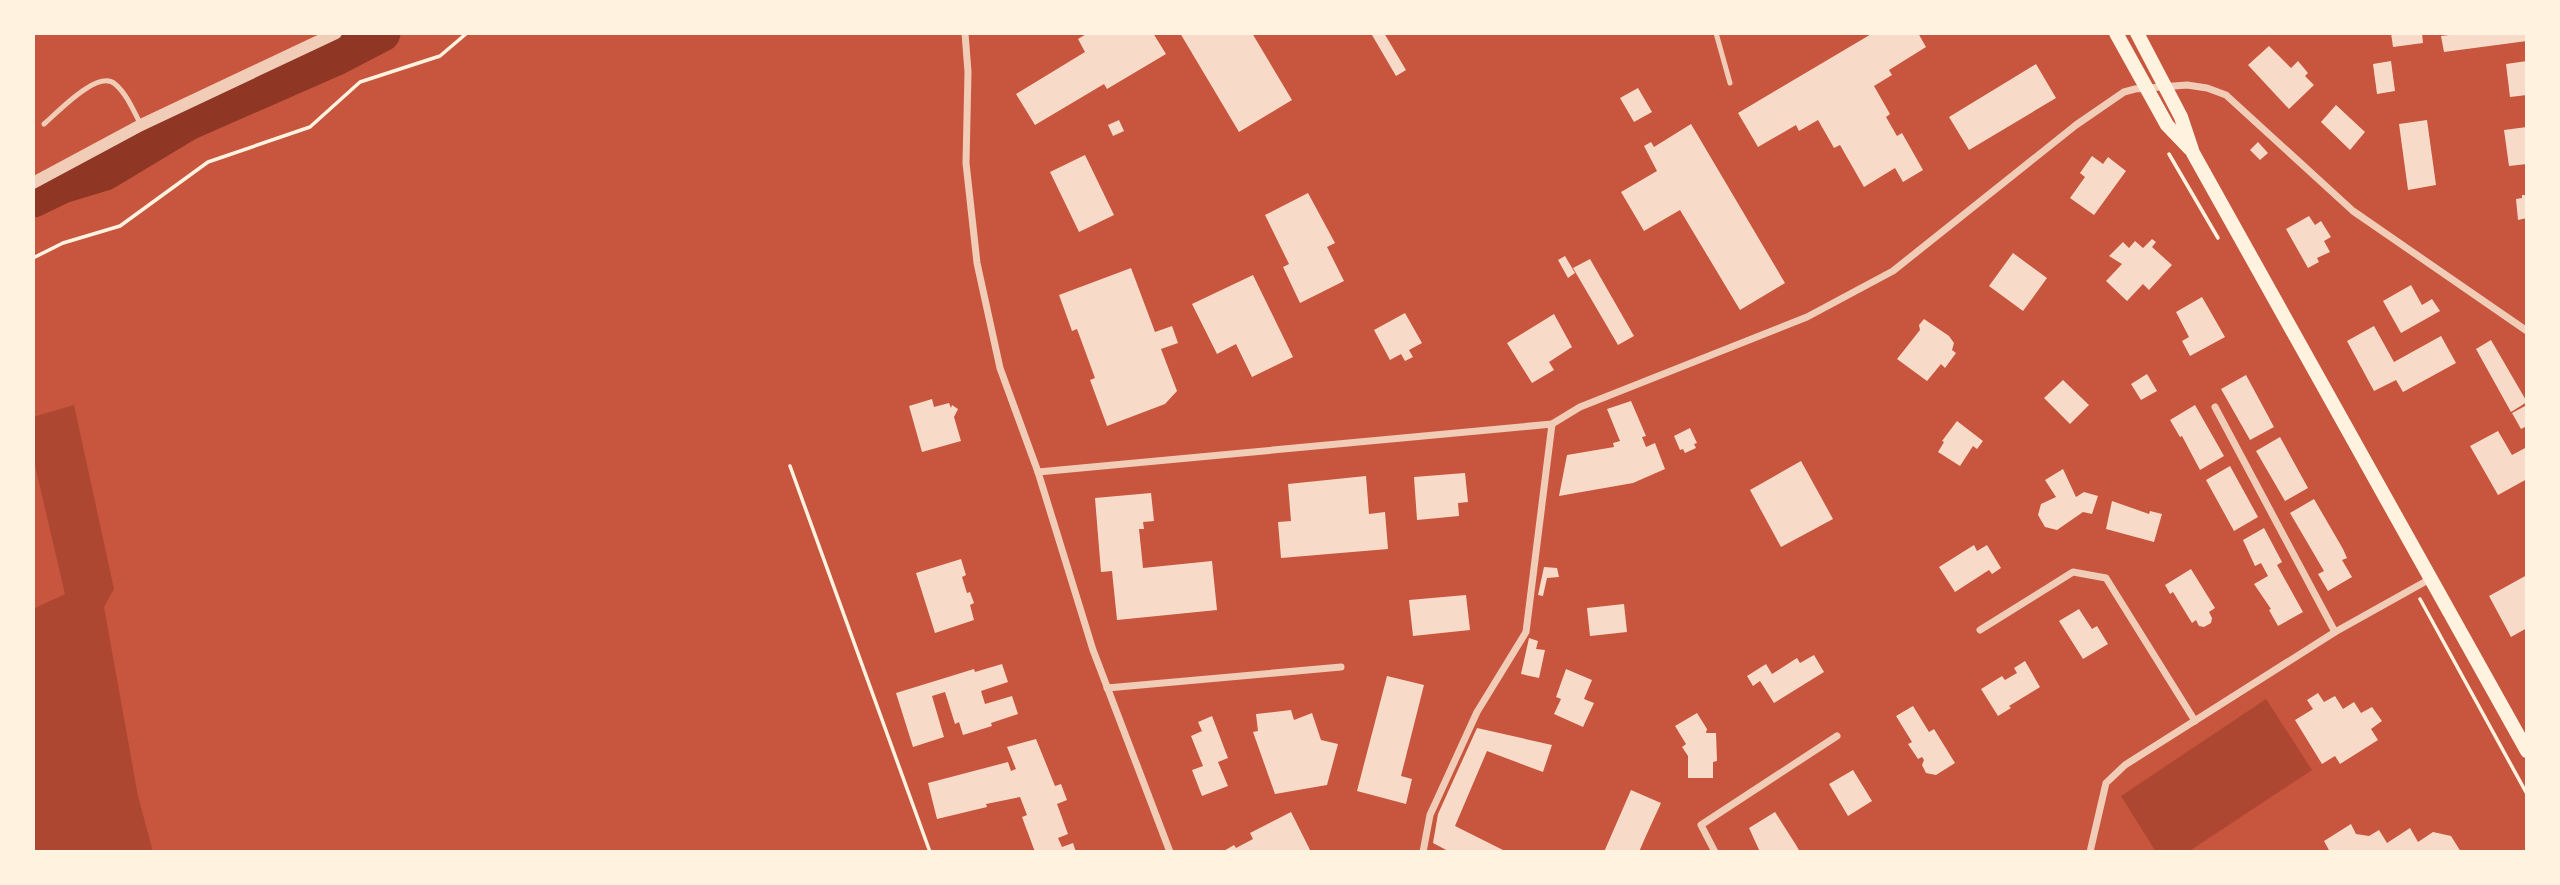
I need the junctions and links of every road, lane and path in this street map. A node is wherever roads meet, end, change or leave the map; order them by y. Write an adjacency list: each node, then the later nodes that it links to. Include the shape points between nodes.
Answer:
1 (336, 33): 11 (street)
2 (467, 33): 16 (path, via 440,55 360,82 310,127 208,162 120,226 63,243)
3 (965, 33): 21 (street, via 966,163 977,263 1000,368)
4 (1716, 33): 7 (lane)
5 (2116, 33): 9 (main road)
6 (2137, 33): 8 (main road)
7 (1730, 83)
8 (2165, 86): 9 (street); 13 (main road); 17 (street, via 2226,94 2353,211)
9 (2147, 88): 13 (main road, via 2167,125); 19 (street, via 2124,92 2076,125 1893,271 1807,317 1580,407)
10 (44, 124): 11 (lane, via 103,79 113,81)
11 (141, 125): 14 (street)
12 (2168, 151): 15 (path)
13 (2193, 153): 22 (main road)
14 (33, 183)
15 (2224, 247)
16 (33, 258)
17 (2527, 331)
18 (2215, 407): 25 (street)
19 (1552, 424): 21 (street); 34 (street, via 1526,632 1477,712 1430,815)
20 (790, 466): 32 (path)
21 (1038, 472): 27 (street)
22 (2431, 578): 23 (street); 30 (main road)
23 (2414, 588): 25 (street); 31 (path)
24 (1980, 630): 28 (street, via 2073,572 2106,578)
25 (2335, 632): 28 (street)
26 (1341, 667): 27 (street)
27 (1107, 688): 33 (street)
28 (2195, 721): 36 (street, via 2125,765 2106,783)
29 (1837, 736): 35 (street, via 1700,825)
30 (2527, 751)
31 (2527, 794)
32 (930, 852)
33 (1170, 852)
34 (1423, 852)
35 (1715, 852)
36 (2090, 852)

